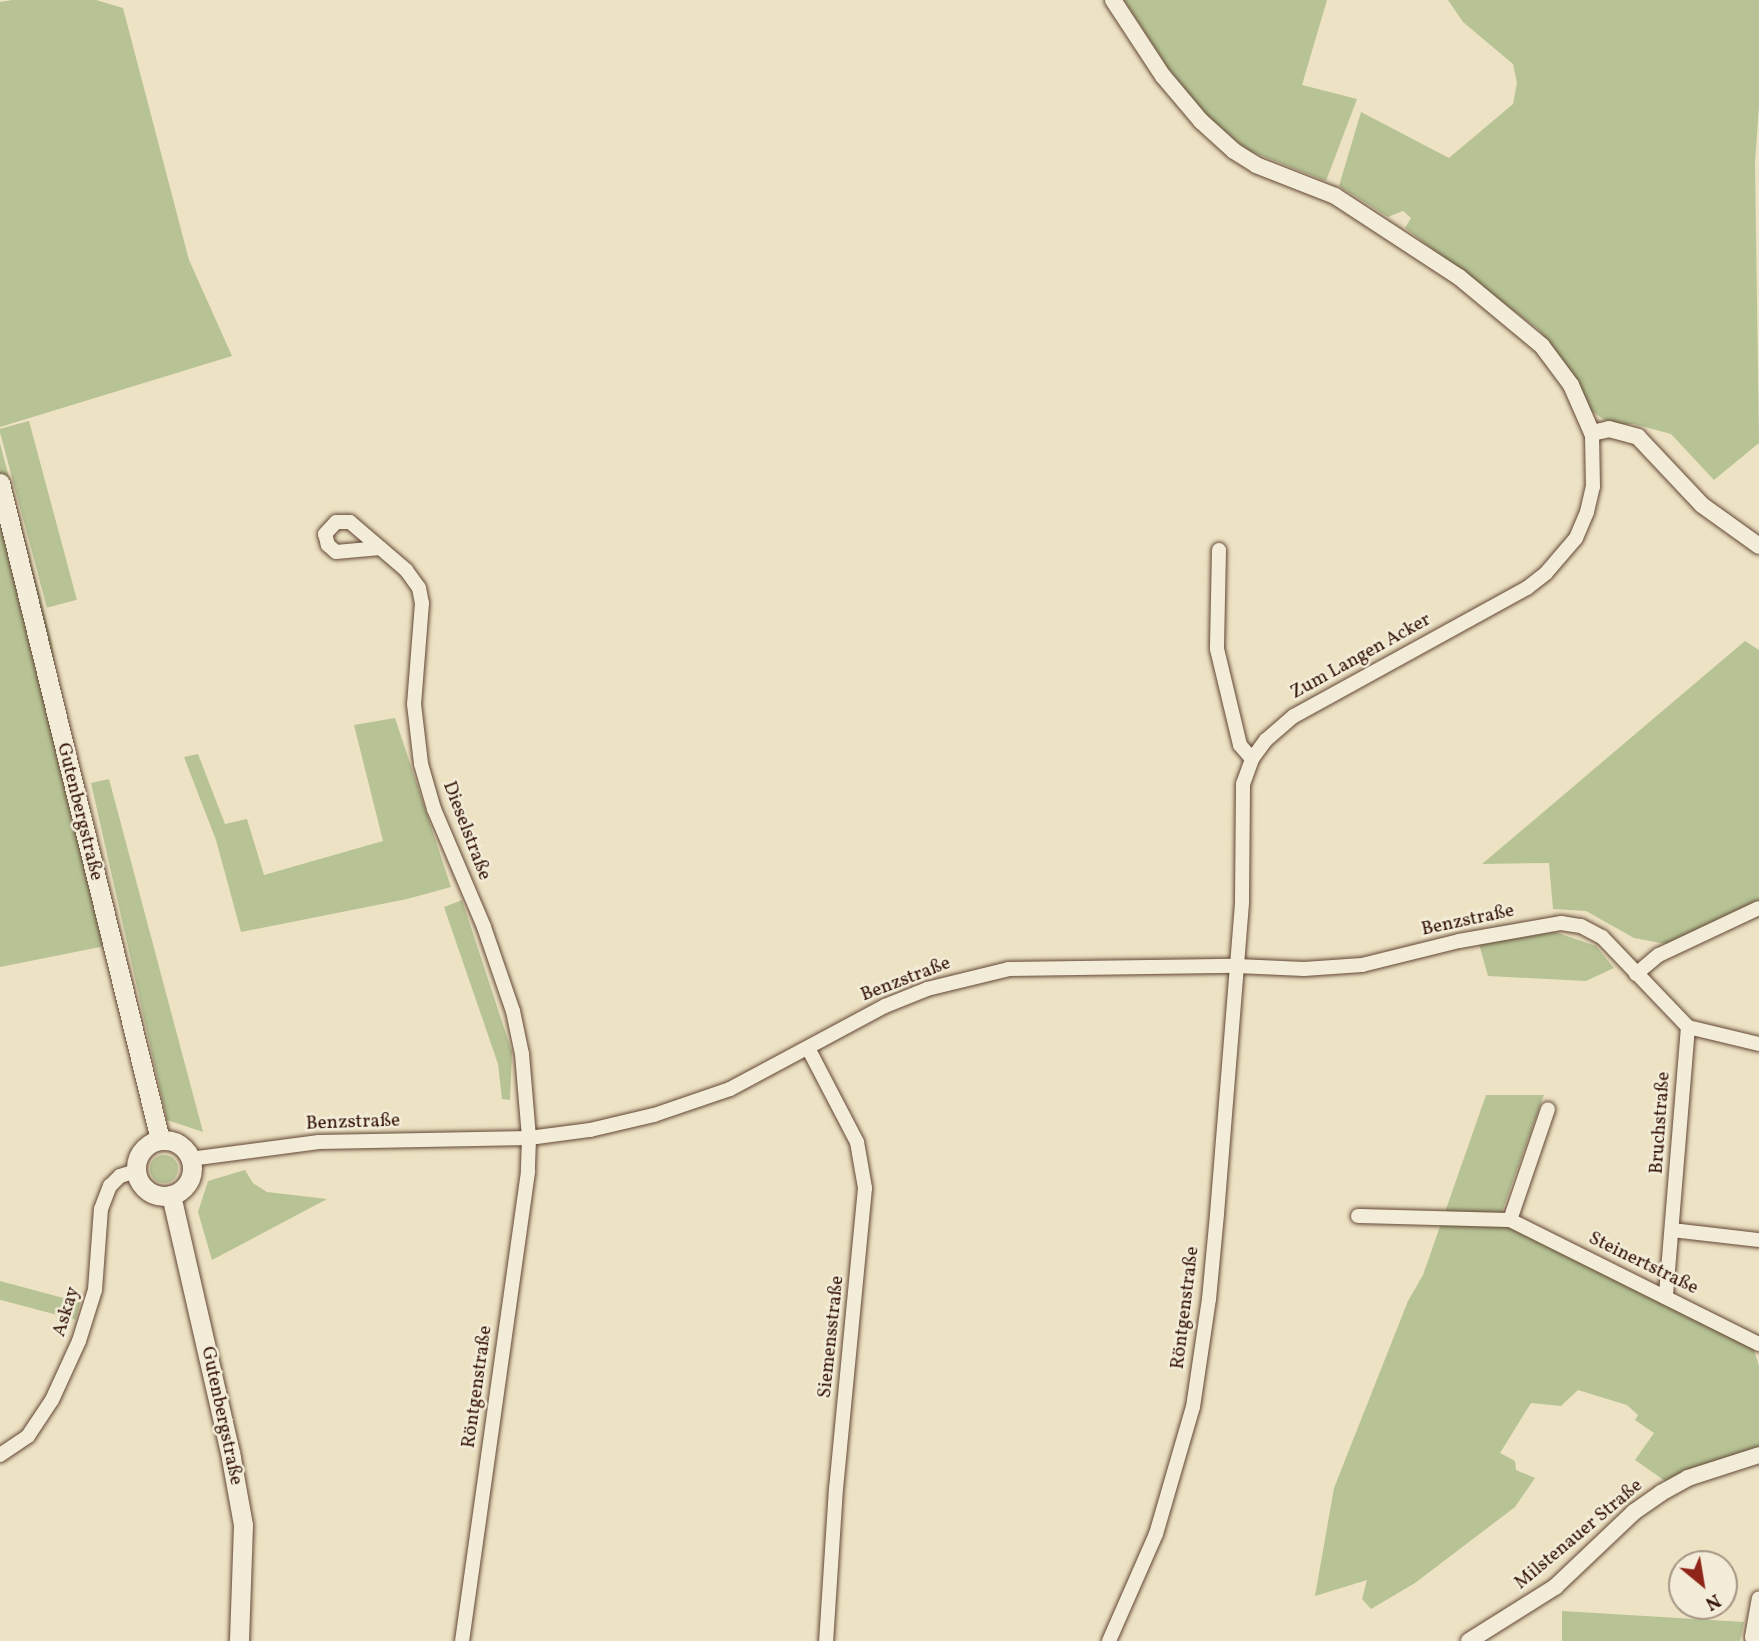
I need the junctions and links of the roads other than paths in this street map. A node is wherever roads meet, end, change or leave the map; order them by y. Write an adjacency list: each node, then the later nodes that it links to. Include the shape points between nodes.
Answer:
1 (1114, 0): 2 (street, via 1163,76 1234,151 1256,165 1335,196 1393,232 1459,277 1542,345 1571,385)
2 (1592, 433): 4 (street, via 1609,429 1638,437 1702,505); 7 (street, Zum Langen Acker, via 1593,487 1587,512 1576,538 1546,573 1527,588 1294,716)
3 (0, 483): 16 (main road, Gutenbergstraße)
4 (1759, 546)
5 (380, 548): 15 (street, Dieselstraße, via 406,570 421,596 414,704 422,764 434,809 484,927 513,1011 522,1054)
6 (1219, 550): 7 (street, via 1217,649 1240,745)
7 (1252, 759): 9 (street, Zum Langen Acker, via 1243,784)
8 (1759, 908): 10 (street, via 1659,955)
9 (1237, 966): 10 (street, Benzstraße, via 1304,969 1362,965 1561,923 1581,926 1602,937); 13 (street, Benzstraße, via 1009,969 927,989 844,1026); 32 (street, Röntgenstraße, via 1209,1299 1193,1407 1156,1534)
10 (1636, 974): 11 (street)
11 (1688, 1027): 12 (street); 22 (street, Bruchstraße)
12 (1759, 1044)
13 (808, 1048): 15 (street, Benzstraße, via 730,1089 654,1115); 31 (street, Siemensstraße, via 857,1142 866,1188)
14 (1548, 1109): 21 (street)
15 (529, 1138): 17 (street, Benzstraße, via 319,1142); 30 (street, Röntgenstraße, via 528,1172)
16 (160, 1140): 17 (main road, via 182,1146); 18 (main road, via 143,1149)
17 (190, 1159): 19 (main road, via 188,1182)
18 (136, 1171): 19 (main road, via 148,1191); 26 (street, Askay, via 120,1176 110,1186 101,1209 95,1290 79,1341 52,1400 28,1436)
19 (171, 1195): 29 (main road, Gutenbergstraße, via 243,1525)
20 (1357, 1216): 21 (street, Steinertstraße)
21 (1510, 1220): 24 (street, Steinertstraße)
22 (1672, 1230): 23 (street); 24 (street, Bruchstraße)
23 (1759, 1240)
24 (1666, 1297): 25 (street, Steinertstraße)
25 (1759, 1344)
26 (0, 1455)
27 (1759, 1455): 33 (street, Milstenauer Straße, via 1688,1478 1661,1493 1634,1512 1555,1587)
28 (1759, 1599): 34 (street)
29 (239, 1641)
30 (461, 1641)
31 (826, 1641)
32 (1109, 1641)
33 (1469, 1641)
34 (1754, 1641)

